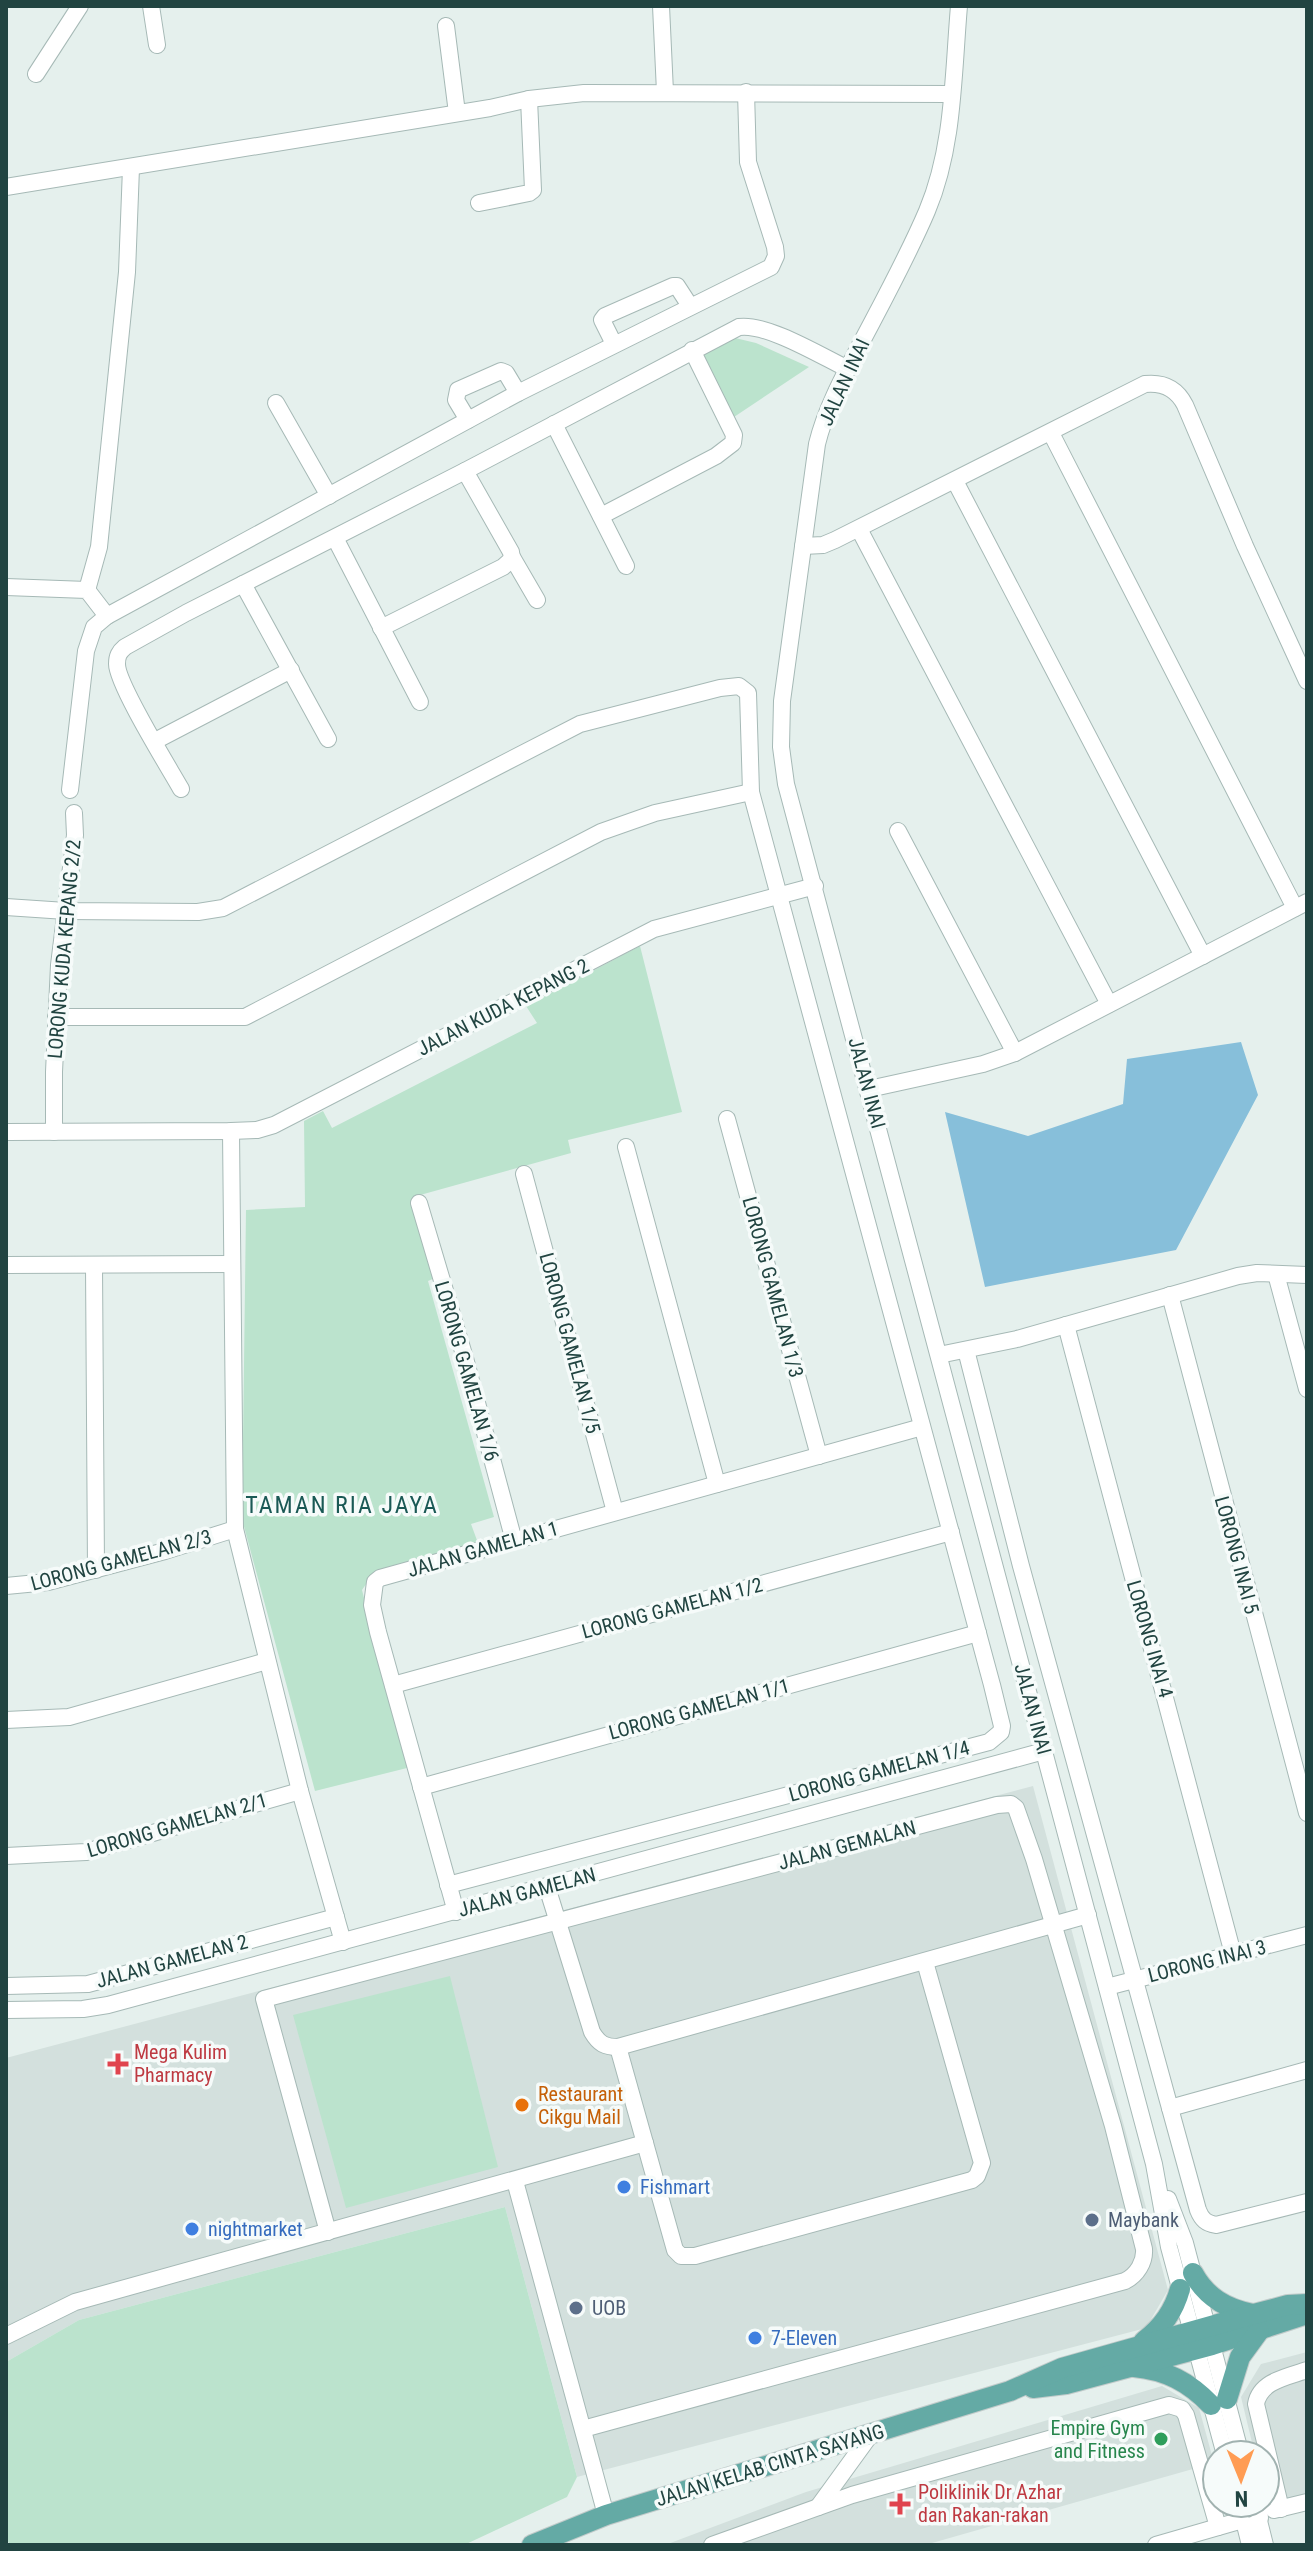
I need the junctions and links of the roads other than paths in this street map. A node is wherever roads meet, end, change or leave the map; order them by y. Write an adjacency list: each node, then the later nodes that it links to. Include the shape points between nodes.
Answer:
1 (80, 6): 7 (street)
2 (151, 6): 6 (street)
3 (661, 6): 8 (street)
4 (959, 6): 10 (street, JALAN INAI)
5 (446, 26): 12 (street)
6 (157, 45)
7 (36, 74)
8 (665, 92): 9 (street); 11 (street)
9 (746, 92): 10 (street); 16 (street, via 748,162 775,247 774,262)
10 (951, 94): 19 (street, JALAN INAI, via 935,190)
11 (529, 99): 12 (street); 15 (street, via 533,190)
12 (457, 113): 13 (street)
13 (131, 168): 14 (street); 36 (street, via 127,272 99,547)
14 (6, 187)
15 (479, 203)
16 (690, 306): 17 (street); 17 (street, via 673,286 605,316 602,320)
17 (614, 344): 20 (street)
18 (692, 350): 19 (street, via 749,327); 23 (street); 28 (street, via 734,435 733,443)
19 (848, 369): 31 (street, JALAN INAI, via 820,430)
20 (518, 393): 22 (street); 22 (street, via 501,371 458,390 456,400)
21 (276, 403): 27 (street)
22 (468, 420): 27 (street)
23 (554, 424): 25 (street); 28 (street)
24 (1051, 433): 26 (street); 41 (street, via 1145,384 1162,384 1180,396); 52 (street)
25 (465, 471): 30 (street); 32 (street)
26 (955, 481): 29 (street); 55 (street)
27 (329, 496): 38 (street)
28 (601, 516): 33 (street)
29 (859, 529): 31 (street, via 823,545); 56 (street)
30 (335, 538): 34 (street); 39 (street)
31 (803, 546): 50 (street, JALAN INAI, via 782,701 781,747)
32 (512, 557): 37 (street); 39 (street, via 503,567)
33 (626, 566)
34 (243, 584): 40 (street); 44 (street, via 120,651 118,672)
35 (6, 587): 36 (street)
36 (87, 590): 38 (street)
37 (537, 600)
38 (107, 616): 46 (street, via 94,627 86,651)
39 (381, 628): 42 (street)
40 (291, 670): 43 (street); 44 (street)
41 (1307, 681)
42 (420, 702)
43 (328, 739)
44 (155, 741): 45 (street)
45 (181, 789)
46 (70, 790)
47 (751, 792): 51 (street, LORONG GAMELAN 1/4); 54 (street, LORONG GAMELAN 1/4, via 748,693 739,686 720,688 580,724 223,908); 57 (street, via 655,813 601,832 245,1017)
48 (74, 813): 54 (street, LORONG KUDA KEPANG 2/2)
49 (898, 831): 58 (street)
50 (815, 886): 51 (street, JALAN KUDA KEPANG 2); 59 (street, JALAN INAI)
51 (780, 895): 61 (street, JALAN KUDA KEPANG 2, via 654,929 274,1125); 77 (street, LORONG GAMELAN 1/4)
52 (1301, 905): 55 (street)
53 (6, 907): 54 (street)
54 (66, 911): 57 (street, LORONG KUDA KEPANG 2/2)
55 (1203, 956): 56 (street)
56 (1109, 1004): 58 (street)
57 (56, 1017): 63 (street, LORONG KUDA KEPANG 2/2)
58 (1015, 1053): 59 (street)
59 (869, 1089): 75 (street, JALAN INAI)
60 (727, 1119): 78 (street, LORONG GAMELAN 1/3)
61 (231, 1131): 63 (street, JALAN KUDA KEPANG 2); 67 (street)
62 (6, 1132): 63 (street, JALAN KUDA KEPANG 2)
63 (54, 1132)
64 (626, 1147): 79 (street)
65 (524, 1174): 80 (street, LORONG GAMELAN 1/5)
66 (419, 1203): 83 (street, LORONG GAMELAN 1/6)
67 (232, 1264): 69 (street); 81 (street)
68 (6, 1265): 69 (street)
69 (94, 1265): 84 (street)
70 (1276, 1274): 71 (street); 72 (street, via 1238,1276); 76 (street)
71 (1307, 1275)
72 (1170, 1295): 73 (street); 93 (street, LORONG INAI 5)
73 (1066, 1325): 74 (street); 104 (street, LORONG INAI 4)
74 (966, 1350): 75 (street); 106 (street)
75 (939, 1355): 90 (street, JALAN INAI)
76 (1307, 1389)
77 (922, 1427): 78 (street, JALAN GAMELAN 1); 82 (street, LORONG GAMELAN 1/4)
78 (819, 1456): 79 (street, JALAN GAMELAN 1)
79 (717, 1484): 80 (street, JALAN GAMELAN 1)
80 (615, 1512): 83 (street, JALAN GAMELAN 1)
81 (235, 1529): 84 (street, LORONG GAMELAN 2/3); 87 (street)
82 (951, 1532): 86 (street, LORONG GAMELAN 1/4); 88 (street, LORONG GAMELAN 1/2)
83 (514, 1541): 88 (street, JALAN GAMELAN 1, via 375,1582 372,1605)
84 (96, 1570): 85 (street, LORONG GAMELAN 2/3)
85 (6, 1586)
86 (978, 1633): 91 (street, LORONG GAMELAN 1/1); 95 (street, LORONG GAMELAN 1/4, via 1002,1726 989,1742)
87 (267, 1661): 89 (street, via 69,1717); 92 (street)
88 (393, 1685): 91 (street, JALAN GAMELAN 1)
89 (6, 1720)
90 (1044, 1751): 96 (street, JALAN GAMELAN); 98 (street, JALAN INAI)
91 (421, 1787): 95 (street, JALAN GAMELAN 1)
92 (300, 1791): 94 (street, LORONG GAMELAN 2/1, via 86,1852); 99 (street)
93 (1307, 1813)
94 (6, 1856)
95 (448, 1885): 97 (street, JALAN GAMELAN 1)
96 (547, 1887): 97 (street, JALAN GAMELAN); 100 (street)
97 (456, 1912): 103 (street, JALAN GAMELAN)
98 (1088, 1915): 101 (street); 108 (street, JALAN INAI)
99 (336, 1917): 103 (street); 107 (street, JALAN GAMELAN 2, via 88,1984)
100 (558, 1922): 101 (street, JALAN GEMALAN, via 1005,1804 1019,1814); 110 (street, via 592,2032 601,2044); 116 (street, via 264,1999)
101 (1053, 1926): 105 (street); 126 (street, via 1144,2249 1132,2277)
102 (1307, 1935): 104 (street, LORONG INAI 3)
103 (343, 1942): 109 (street, JALAN GAMELAN, via 108,2005)
104 (1233, 1954): 106 (street, LORONG INAI 3)
105 (925, 1962): 110 (street); 113 (street, via 982,2163 972,2180 687,2257 675,2250)
106 (1134, 1980): 108 (street, LORONG INAI 3); 112 (street)
107 (6, 1986)
108 (1107, 1987): 117 (street, JALAN INAI)
109 (6, 2010)
110 (618, 2047): 113 (street)
111 (1307, 2070): 112 (street)
112 (1170, 2108): 115 (street, via 1198,2210 1208,2224)
113 (645, 2143): 114 (street)
114 (515, 2181): 116 (street); 126 (street)
115 (1307, 2202)
116 (328, 2232): 121 (street, via 75,2302)
117 (1186, 2281): 120 (main road); 122 (street, JALAN INAI); 123 (main road, via 1156,2332)
118 (1307, 2304): 120 (main road, JALAN KELAB CINTA SAYANG, via 1288,2305)
119 (1307, 2314): 120 (main road, JALAN KELAB CINTA SAYANG)
120 (1256, 2322): 122 (main road, JALAN KELAB CINTA SAYANG); 125 (main road)
121 (6, 2336)
122 (1201, 2338): 123 (main road, JALAN KELAB CINTA SAYANG); 125 (street, JALAN INAI)
123 (1125, 2358): 125 (main road, via 1174,2376); 127 (main road, JALAN KELAB CINTA SAYANG, via 1062,2368 1010,2391)
124 (1307, 2370): 130 (street, via 1268,2384 1257,2397)
125 (1219, 2402): 128 (street); 129 (street)
126 (583, 2429): 134 (street)
127 (871, 2434): 132 (street); 134 (main road, JALAN KELAB CINTA SAYANG)
128 (1223, 2439)
129 (1234, 2439)
130 (1263, 2439)
131 (1307, 2502): 133 (street)
132 (818, 2507): 138 (street, via 1169,2405 1186,2415); 140 (street)
133 (1281, 2509)
134 (606, 2515): 139 (main road, JALAN KELAB CINTA SAYANG)
135 (1233, 2519): 138 (street)
136 (1249, 2519): 142 (street)
137 (1253, 2519): 143 (street)
138 (1218, 2527): 141 (street)
139 (532, 2545)
140 (712, 2545)
141 (1156, 2545)
142 (1250, 2545)
143 (1265, 2545)

